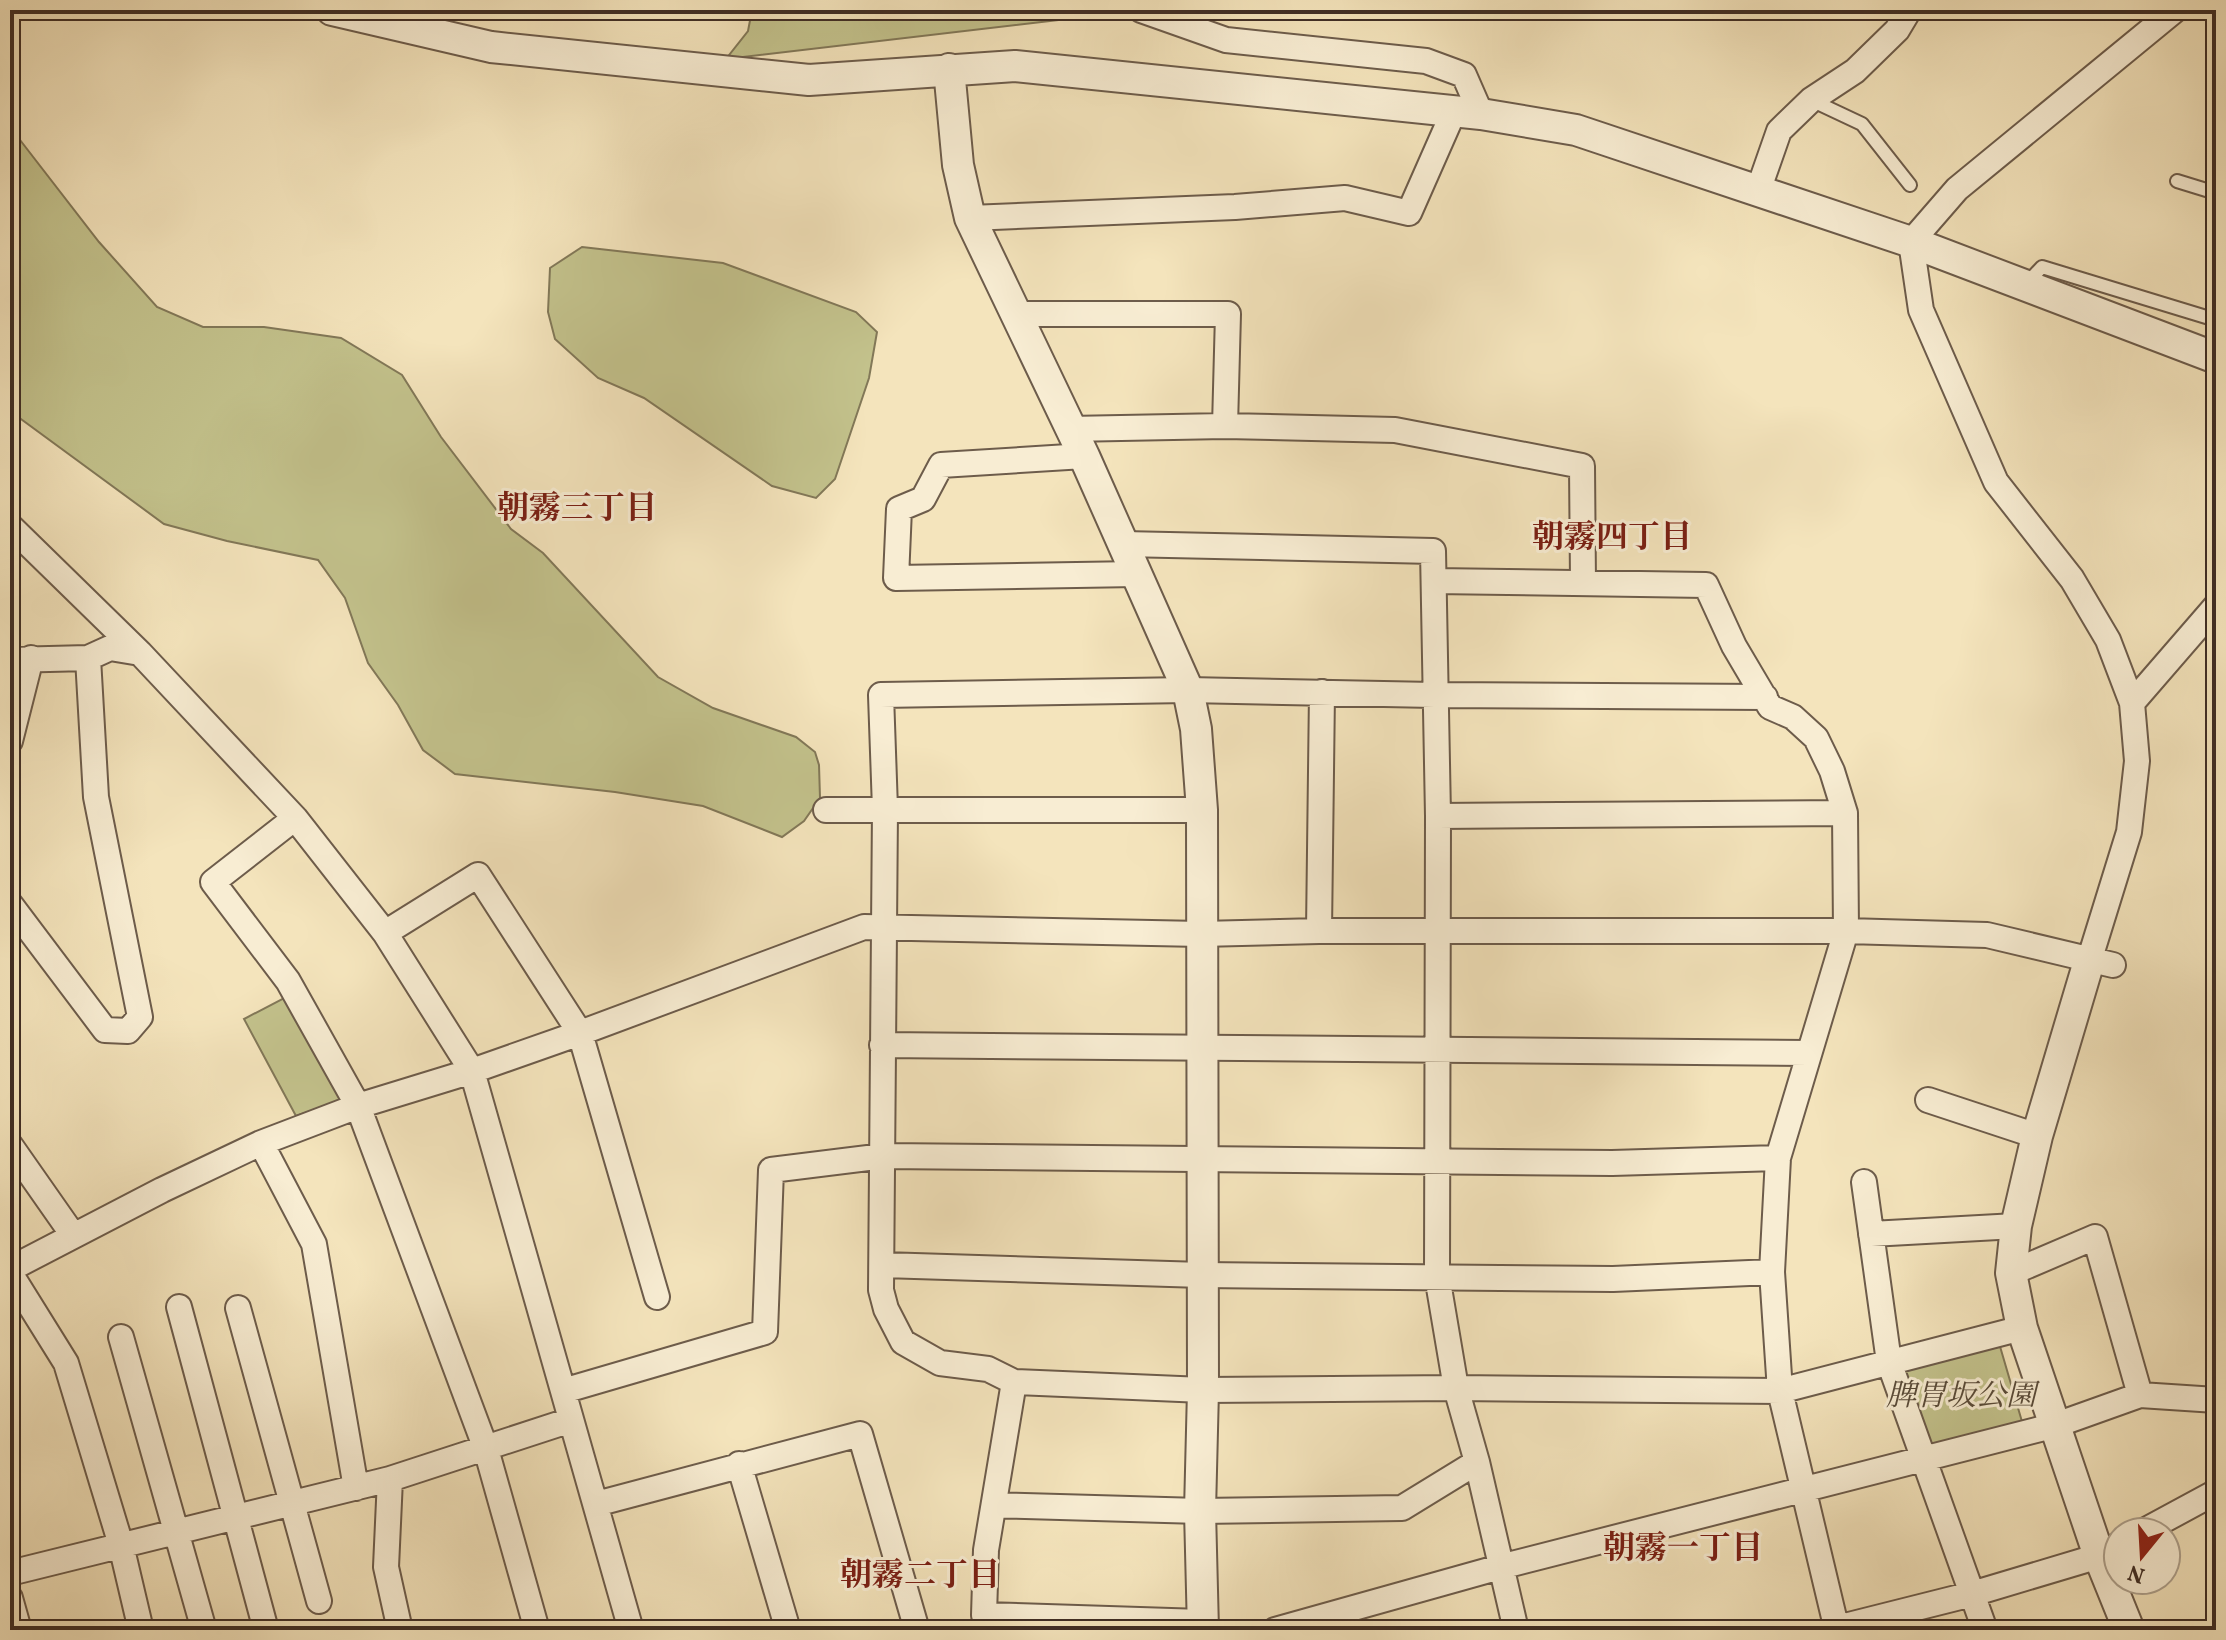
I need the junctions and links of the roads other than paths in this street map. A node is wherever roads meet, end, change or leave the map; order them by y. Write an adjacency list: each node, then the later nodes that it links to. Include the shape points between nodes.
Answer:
1 (332, 10): 5 (street, via 491,47 809,80)
2 (1141, 10): 7 (street, via 1226,40 1426,61 1464,75)
3 (1909, 10): 6 (street, via 1897,30 1855,71)
4 (2175, 10): 13 (street, via 1957,189)
5 (949, 69): 7 (street, via 1015,66); 12 (street, via 958,165)
6 (1811, 100): 9 (lane, via 1862,124); 10 (street, via 1779,131)
7 (1468, 112): 10 (street, via 1576,130); 12 (street, via 1409,213 1345,198)
8 (2177, 181): 11 (lane)
9 (1910, 185)
10 (1758, 191): 13 (street)
11 (2216, 193)
12 (970, 218): 15 (street)
13 (1911, 242): 14 (street); 34 (street, via 1921,310 1996,482 2072,579 2108,640)
14 (2025, 285): 16 (lane, via 2042,267); 17 (street)
15 (1017, 314): 18 (street, via 1228,314); 19 (street)
16 (2216, 320)
17 (2216, 358)
18 (1225, 426): 19 (street); 25 (street, via 1395,430 1582,466)
19 (1069, 429): 20 (street)
20 (1084, 456): 22 (street); 23 (street, via 941,465 923,499 899,509 896,578)
21 (10, 526): 27 (street)
22 (1123, 544): 23 (street); 24 (street, via 1433,551)
23 (1137, 574): 30 (street)
24 (1434, 581): 25 (street); 32 (street)
25 (1583, 582): 33 (street, via 1706,585)
26 (2216, 606): 34 (street)
27 (140, 653): 28 (street, via 110,648); 41 (street)
28 (88, 658): 29 (street); 42 (street, via 96,797 140,1017 128,1031 105,1030)
29 (21, 659): 35 (street)
30 (1188, 690): 31 (street); 36 (street, via 881,695); 38 (street)
31 (1322, 692): 32 (street); 44 (street)
32 (1434, 695): 33 (street); 40 (street)
33 (1765, 697): 39 (street, via 1770,707 1793,717 1816,738)
34 (2132, 703): 49 (street, via 2137,761 2129,832)
35 (10, 741)
36 (885, 809): 37 (street); 38 (street); 43 (street)
37 (826, 810)
38 (1202, 810): 48 (street)
39 (1845, 813): 40 (street); 45 (street)
40 (1438, 816): 47 (street)
41 (295, 818): 46 (street); 57 (street, via 213,882 288,981)
42 (10, 904)
43 (883, 927): 48 (street); 50 (street, via 864,927); 51 (street)
44 (1319, 931): 47 (street); 48 (street)
45 (1846, 931): 47 (street); 49 (street, via 1987,935); 54 (street)
46 (385, 933): 50 (street, via 478,875); 55 (street)
47 (1438, 933): 52 (street)
48 (1201, 934): 53 (street)
49 (2101, 962): 58 (street)
50 (580, 1033): 55 (street); 75 (street)
51 (882, 1045): 53 (street); 61 (street)
52 (1437, 1048): 53 (street); 54 (street); 64 (street)
53 (1201, 1049): 63 (street)
54 (1808, 1053): 62 (street)
55 (472, 1071): 57 (street); 84 (street)
56 (1928, 1100): 58 (street)
57 (358, 1106): 59 (street); 90 (street)
58 (2037, 1136): 66 (street)
59 (261, 1143): 68 (street); 95 (street, via 314,1244)
60 (10, 1145): 68 (street)
61 (884, 1156): 63 (street); 69 (street); 84 (street, via 771,1170 765,1332)
62 (1778, 1158): 64 (street); 71 (street)
63 (1201, 1161): 64 (street); 73 (street)
64 (1436, 1162): 74 (street)
65 (1864, 1182): 67 (street)
66 (2016, 1226): 67 (street); 72 (street)
67 (1871, 1234): 80 (street)
68 (73, 1235): 70 (street)
69 (883, 1265): 73 (street); 81 (street, via 881,1290 903,1342 940,1363 988,1369)
70 (10, 1271): 106 (street, via 66,1363)
71 (1772, 1272): 74 (street, via 1613,1279); 85 (street)
72 (2011, 1273): 78 (street); 86 (street, via 2095,1237)
73 (1202, 1275): 74 (street); 83 (street)
74 (1437, 1276): 82 (street)
75 (657, 1297)
76 (179, 1307): 103 (street)
77 (238, 1308): 98 (street)
78 (2022, 1328): 80 (street); 89 (street)
79 (121, 1337): 104 (street)
80 (1889, 1362): 85 (street); 91 (street)
81 (1014, 1382): 83 (street); 100 (street)
82 (1456, 1388): 83 (street); 85 (street); 92 (street)
83 (1203, 1390): 101 (street)
84 (563, 1391): 88 (street)
85 (1780, 1391): 96 (street)
86 (2140, 1395): 87 (street); 89 (street)
87 (2216, 1400)
88 (571, 1420): 90 (street); 99 (street)
89 (2056, 1425): 91 (street); 105 (street)
90 (486, 1449): 94 (street); 122 (street)
91 (1923, 1459): 96 (street); 110 (street)
92 (1477, 1462): 101 (street, via 1402,1508); 108 (street)
93 (739, 1464): 99 (street); 124 (street); 125 (street, via 860,1434)
94 (390, 1479): 95 (street); 121 (street, via 386,1567)
95 (356, 1488): 98 (street)
96 (1803, 1491): 108 (street); 116 (street)
97 (2216, 1492): 102 (street)
98 (292, 1503): 103 (street); 113 (street)
99 (596, 1504): 123 (street)
100 (994, 1505): 101 (street); 114 (street, via 986,1550)
101 (1200, 1511): 115 (street)
102 (2172, 1516)
103 (235, 1517): 104 (street); 120 (street)
104 (177, 1531): 106 (street); 119 (street)
105 (2102, 1536)
106 (121, 1545): 109 (street); 118 (street)
107 (2102, 1552): 110 (street)
108 (1500, 1567): 126 (street); 127 (street)
109 (10, 1573)
110 (1972, 1594): 116 (street); 128 (street)
111 (2120, 1596): 129 (street)
112 (10, 1598): 117 (street)
113 (319, 1601)
114 (986, 1622): 115 (street)
115 (1202, 1626)
116 (1834, 1629)
117 (19, 1630)
118 (141, 1630)
119 (204, 1630)
120 (266, 1630)
121 (400, 1630)
122 (537, 1630)
123 (631, 1630)
124 (788, 1630)
125 (917, 1630)
126 (1275, 1630)
127 (1516, 1630)
128 (1985, 1630)
129 (2129, 1630)

